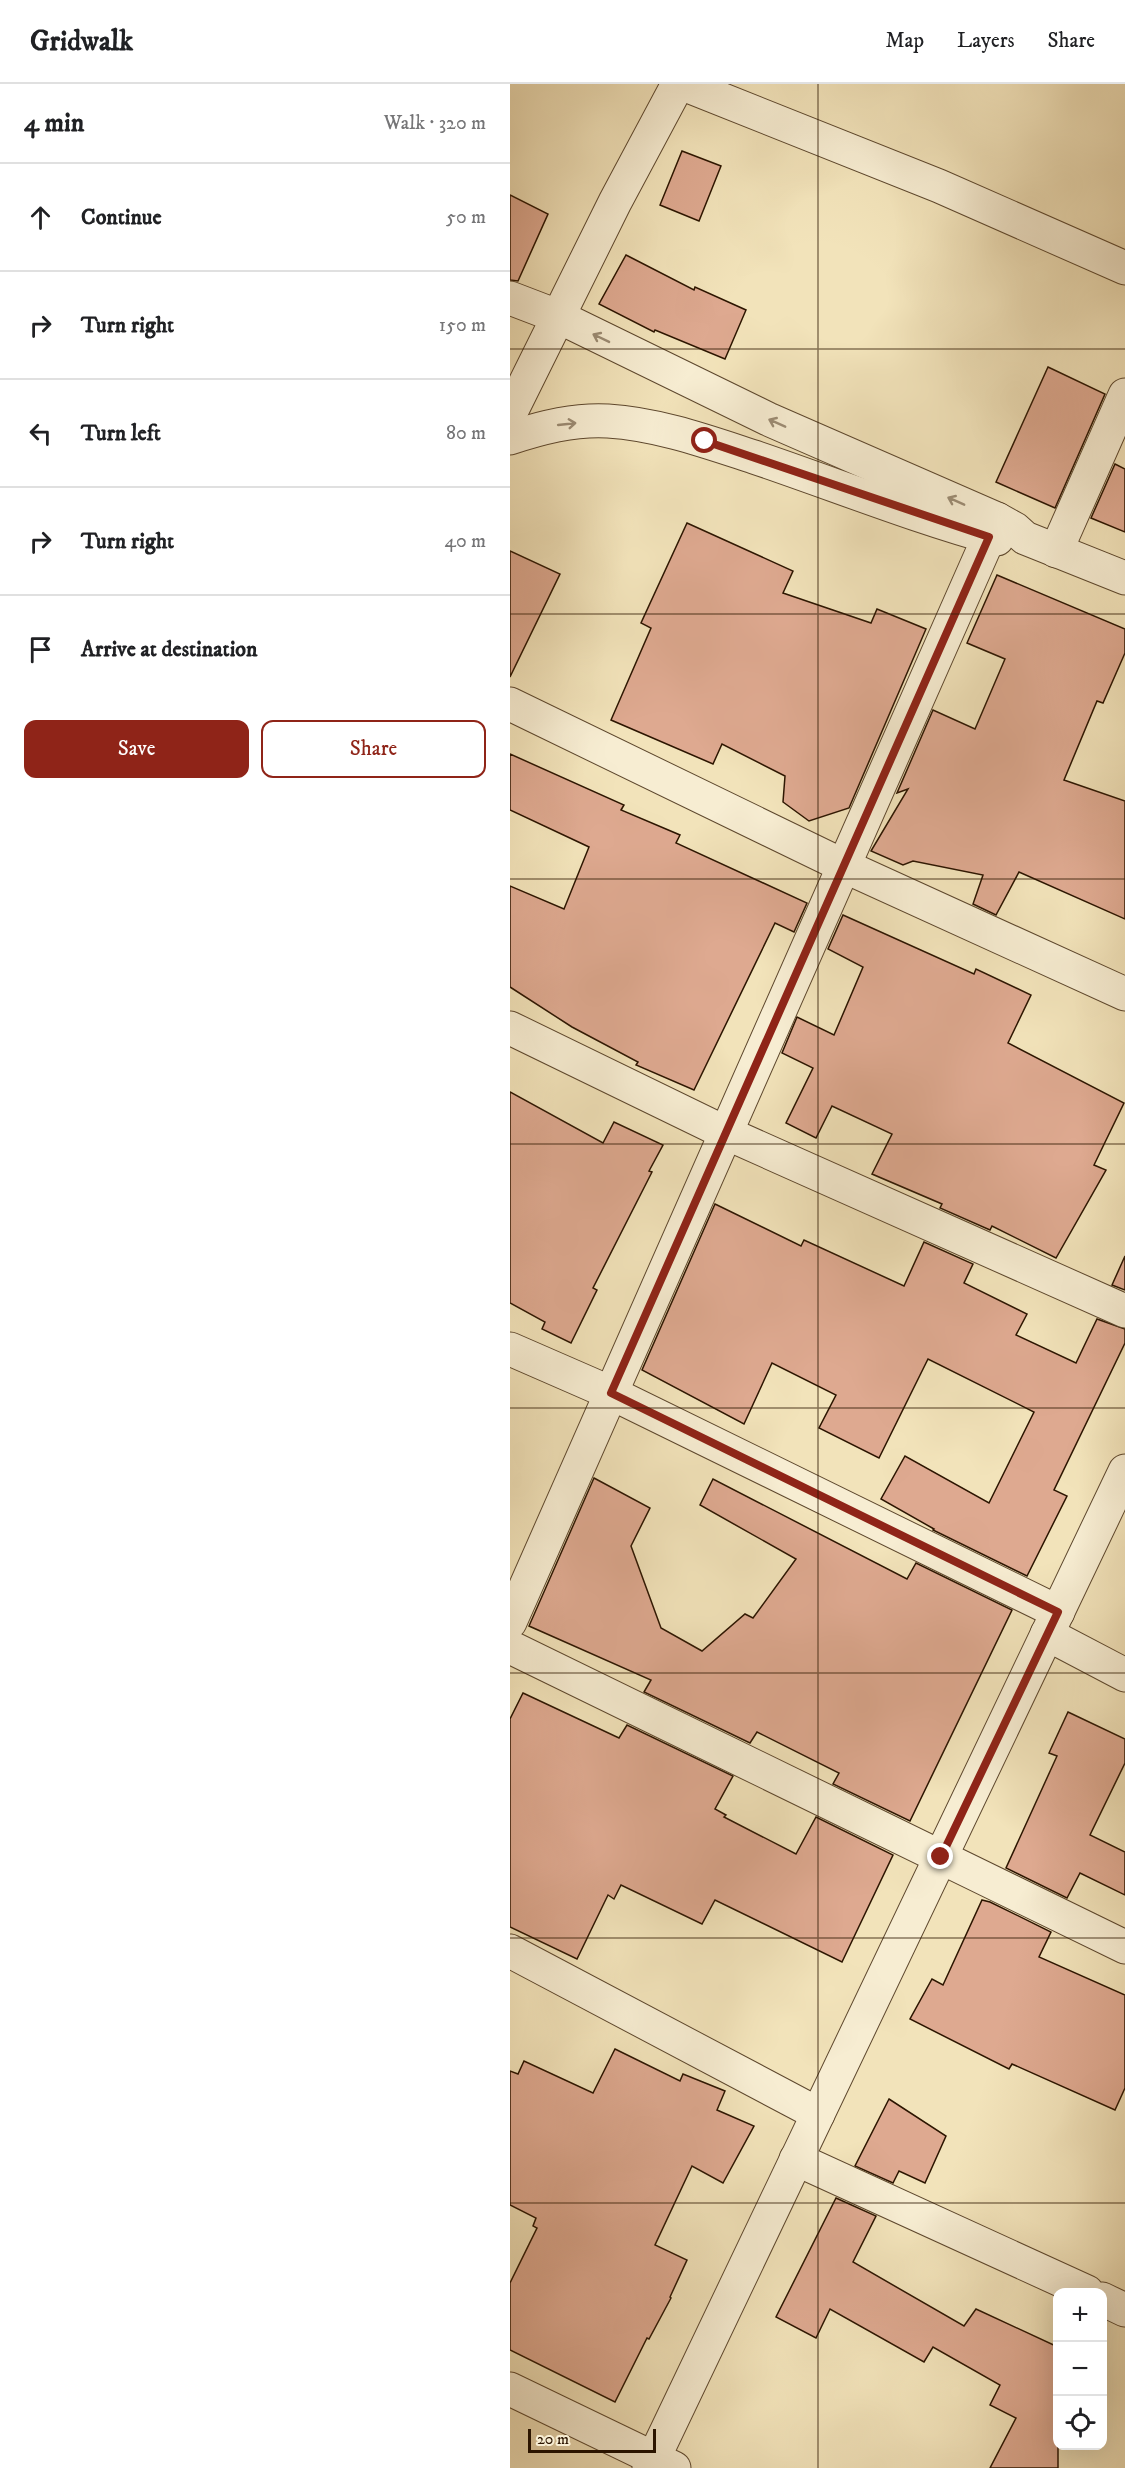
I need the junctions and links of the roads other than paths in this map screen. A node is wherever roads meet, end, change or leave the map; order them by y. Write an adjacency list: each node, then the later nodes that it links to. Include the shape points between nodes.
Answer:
1 (678, 84): 5 (street)
2 (683, 84): 3 (street, via 939,186)
3 (1125, 268)
4 (510, 298): 5 (street)
5 (557, 316): 7 (street); 9 (street, one-way to 5)
6 (1125, 395): 10 (street)
7 (510, 414)
8 (510, 438): 9 (street, one-way to 9, via 542,427 572,423 609,421 649,428 705,441)
9 (993, 528): 10 (street, via 1011,541 1025,538); 13 (street)
10 (1056, 550): 11 (street)
11 (1125, 578)
12 (510, 704): 13 (street)
13 (844, 866): 14 (street); 16 (street)
14 (1125, 994)
15 (510, 1028): 16 (street)
16 (726, 1133): 17 (street); 19 (street)
17 (1125, 1311)
18 (510, 1349): 19 (street)
19 (611, 1393): 21 (street); 22 (street)
20 (1125, 1471): 22 (street)
21 (510, 1622)
22 (1053, 1623): 24 (street); 25 (street)
23 (510, 1647): 25 (street)
24 (1125, 1675)
25 (941, 1857): 26 (street); 28 (street)
26 (1125, 1947)
27 (510, 1951): 28 (street)
28 (818, 2114): 29 (street)
29 (796, 2159): 30 (street); 34 (street)
30 (1078, 2288)
31 (1107, 2302): 32 (street)
32 (1125, 2310)
33 (510, 2390): 34 (street)
34 (659, 2465)

